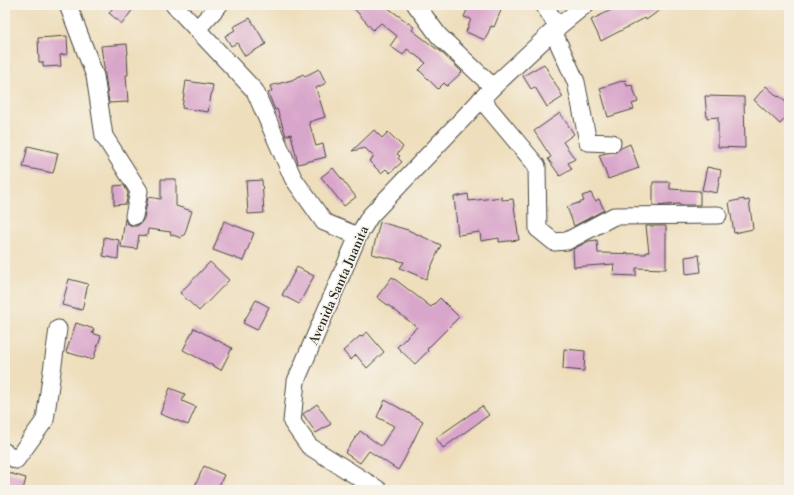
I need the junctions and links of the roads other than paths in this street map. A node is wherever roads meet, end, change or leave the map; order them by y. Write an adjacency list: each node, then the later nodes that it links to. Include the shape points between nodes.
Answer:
1 (68, 5): 13 (street, via 95,76 104,136 139,191)
2 (174, 5): 7 (street)
3 (219, 5): 7 (street)
4 (416, 5): 9 (street, via 439,36)
5 (544, 5): 8 (street)
6 (585, 5): 8 (street, Avenida Santa Juanita)
7 (197, 29): 14 (street, via 255,91 293,178 324,222)
8 (555, 29): 9 (street, Avenida Santa Juanita); 11 (street, via 576,82 588,142)
9 (493, 87): 10 (street, Avenida Santa Juanita)
10 (481, 99): 12 (street, via 537,166 538,229 554,242 566,241 614,216); 14 (street, Avenida Santa Juanita, via 370,216)
11 (612, 143)
12 (718, 215)
13 (134, 216)
14 (358, 236): 17 (street, Avenida Santa Juanita, via 296,381 292,422 309,446)
15 (58, 329): 16 (street, via 45,420 16,460)
16 (5, 452)
17 (379, 490)

